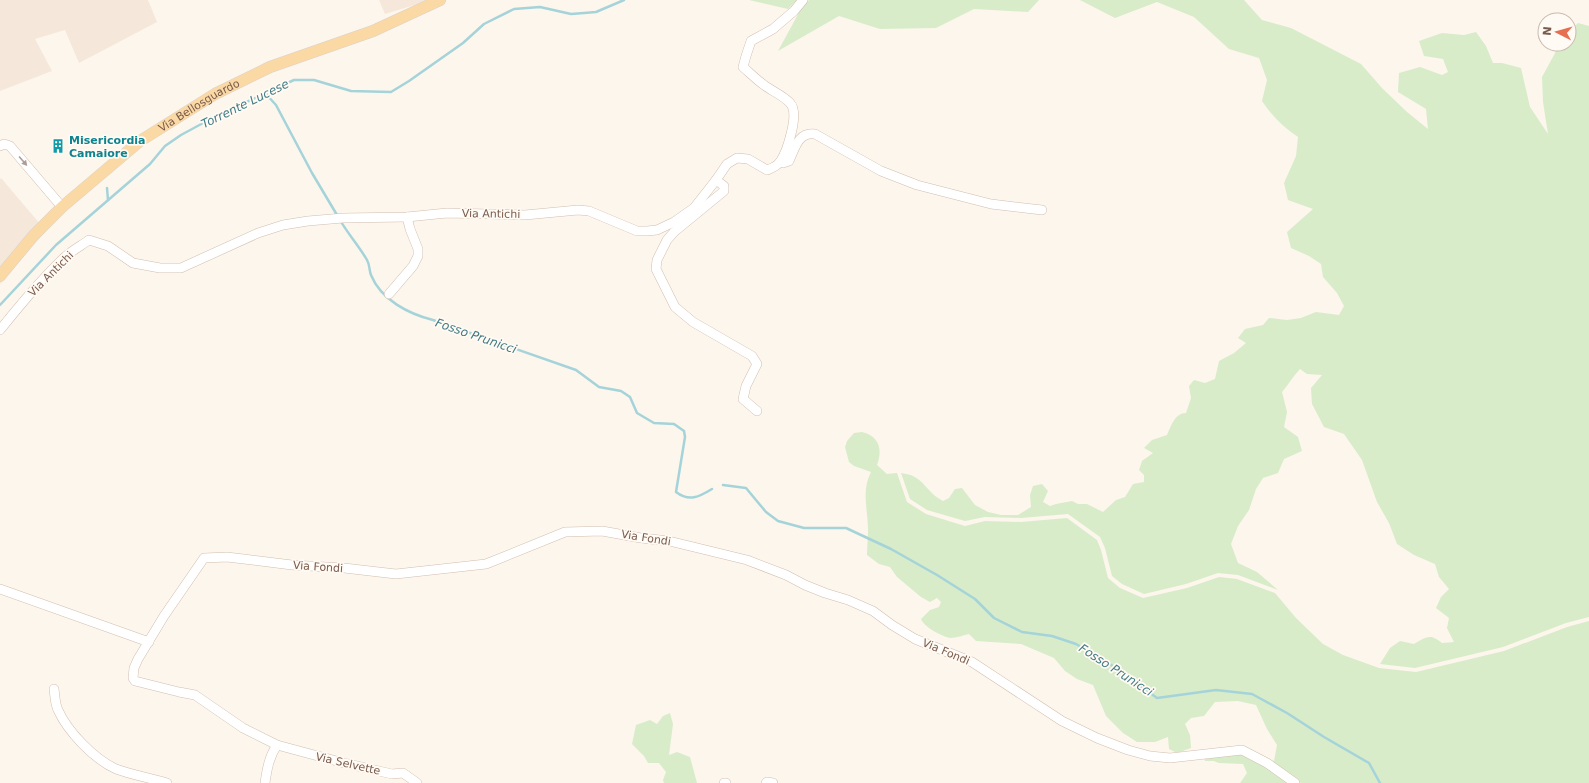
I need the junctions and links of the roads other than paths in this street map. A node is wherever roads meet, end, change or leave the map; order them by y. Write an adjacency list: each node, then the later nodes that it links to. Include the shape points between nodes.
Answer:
1 (440, 0): 6 (main road, Via Bellosguardo, via 373,31 270,67 215,94 140,141)
2 (803, 0): 4 (street, via 773,29 751,41 743,67 791,103 792,128)
3 (0, 146): 6 (street, one-way to 6, via 10,146)
4 (780, 162): 5 (street, Via Antichi, via 767,170 748,159 737,158 727,164); 7 (street, via 789,161 801,138 810,133 881,171 916,184 991,204)
5 (716, 180): 8 (street, Via Antichi, via 694,208 674,222 647,232 637,231 578,210 525,215 447,213); 12 (street, via 724,186 724,191 667,240 657,260 656,269 675,307 693,322 752,356 757,364 746,386 743,399)
6 (62, 206): 9 (main road, Via Bellosguardo)
7 (1042, 210)
8 (408, 217): 10 (street, via 418,256 413,266); 11 (street, Via Antichi, via 343,218 283,225 258,233 181,268 160,268 133,263 108,246 89,240 55,267)
9 (0, 276)
10 (389, 294)
11 (0, 330)
12 (757, 411)
13 (0, 589): 14 (street)
14 (149, 642): 16 (street, Via Selvette, via 134,668 135,681 196,695 243,728); 22 (street, Via Fondi, via 204,558 227,557 396,574 486,564 565,532 602,531 669,541 747,560 848,600 873,611 915,639 972,662 1062,721 1128,750 1170,758 1242,750 1267,763)
15 (54, 689): 17 (street, via 61,715 72,732 97,758 116,769)
16 (277, 745): 18 (street, via 272,752); 19 (street, Via Selvette, via 392,774 403,773)
17 (167, 783)
18 (265, 783)
19 (417, 783)
20 (766, 783): 21 (street)
21 (773, 783)
22 (1295, 783)

